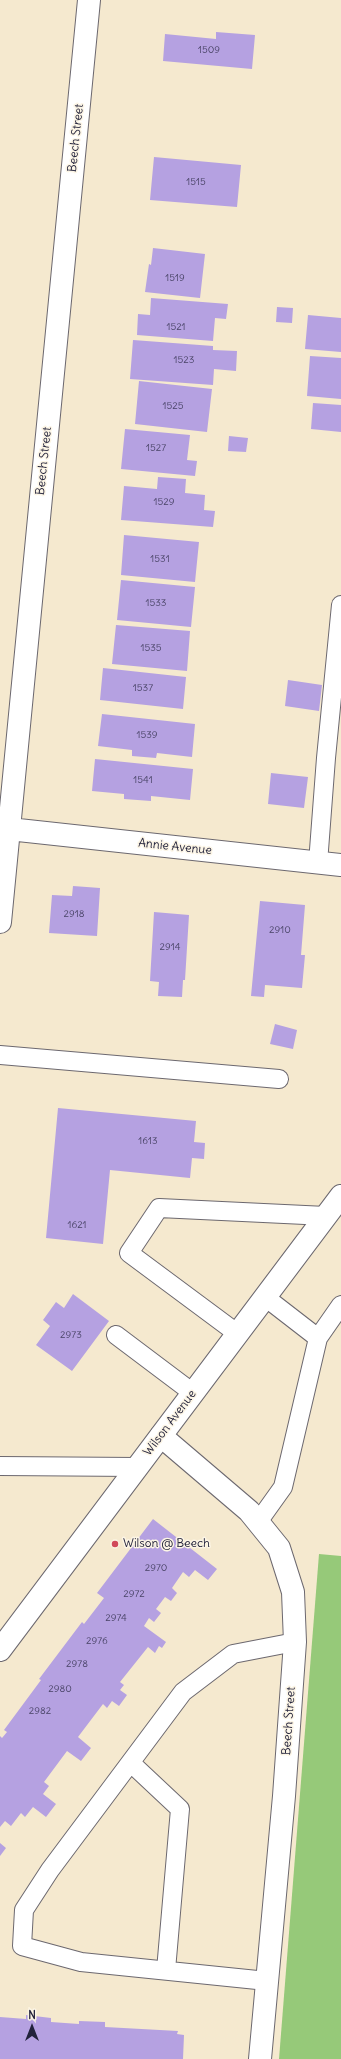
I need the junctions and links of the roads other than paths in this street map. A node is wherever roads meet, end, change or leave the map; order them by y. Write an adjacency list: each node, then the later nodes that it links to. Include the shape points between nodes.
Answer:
1 (89, 0): 3 (street, Beech Street)
2 (341, 605): 4 (lane)
3 (9, 829): 4 (street, Annie Avenue); 6 (street, Beech Street)
4 (318, 862): 5 (street, Annie Avenue)
5 (341, 865)
6 (0, 922)
7 (0, 1055): 8 (lane)
8 (278, 1079)
9 (341, 1196): 10 (street, Wilson Avenue)
10 (326, 1216): 11 (street, Wilson Avenue); 13 (lane, via 159,1208 129,1253)
11 (265, 1297): 13 (street, Wilson Avenue); 15 (lane)
12 (341, 1305): 15 (lane)
13 (238, 1334): 16 (street, Wilson Avenue)
14 (116, 1335): 16 (lane)
15 (318, 1338): 20 (lane, via 283,1487)
16 (193, 1393): 17 (street, Wilson Avenue)
17 (161, 1436): 19 (street, Wilson Avenue); 20 (street, Beech Street)
18 (0, 1466): 19 (lane)
19 (137, 1467): 22 (street, Wilson Avenue)
20 (258, 1522): 21 (street, Beech Street, via 278,1548 294,1592)
21 (295, 1642): 23 (lane, via 233,1654 183,1692); 25 (street, Beech Street)
22 (0, 1650)
23 (131, 1763): 24 (lane, via 180,1809); 24 (lane, via 50,1870 24,1910 22,1946 81,1962)
24 (166, 1970): 25 (lane)
25 (267, 1981): 26 (street, Beech Street)
26 (260, 2059)

